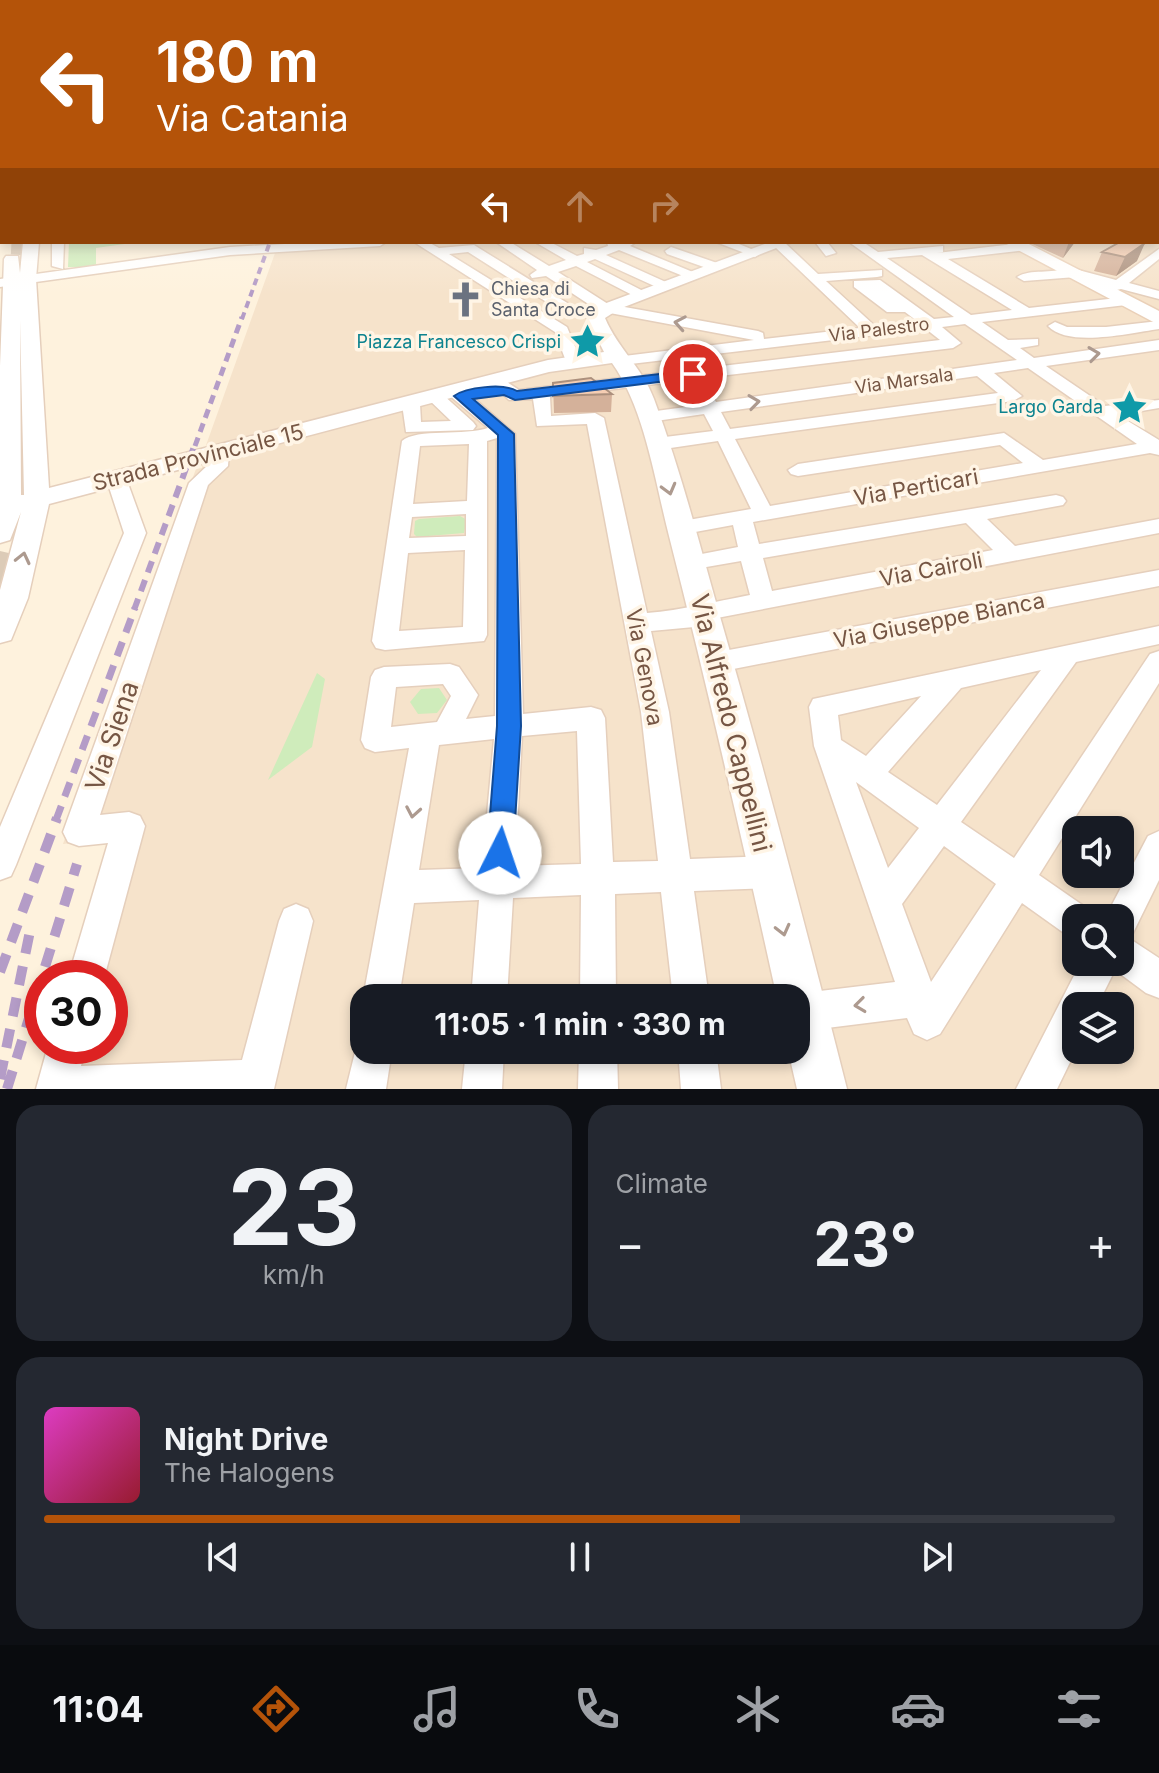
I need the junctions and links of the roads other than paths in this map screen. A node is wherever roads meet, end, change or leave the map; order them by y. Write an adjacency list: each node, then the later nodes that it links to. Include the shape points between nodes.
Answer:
1 (14, 244): 37 (street)
2 (30, 244): 37 (street)
3 (58, 244): 26 (street)
4 (286, 244): 15 (street)
5 (505, 244): 31 (street)
6 (544, 244): 22 (street)
7 (571, 244): 19 (street)
8 (617, 244): 19 (street)
9 (621, 244): 34 (street)
10 (653, 244): 29 (street)
11 (691, 244): 21 (street)
12 (858, 244): 23 (street)
13 (1017, 244): 18 (street); 20 (main road)
14 (771, 245): 21 (street); 36 (street)
15 (227, 246): 32 (street)
16 (446, 248): 27 (street, via 470,248); 30 (street)
17 (1159, 253): 42 (street)
18 (932, 254): 23 (street); 24 (street); 49 (street)
19 (595, 255): 22 (street); 41 (street)
20 (1041, 257): 25 (street); 33 (main road)
21 (735, 260): 29 (street)
22 (574, 262): 31 (street); 44 (street)
23 (885, 263): 28 (street); 36 (street); 54 (street)
24 (912, 264)
25 (1004, 265)
26 (58, 266): 32 (street); 37 (street)
27 (498, 266): 30 (street); 38 (street)
28 (844, 266)
29 (715, 267): 34 (street)
30 (466, 269): 40 (street)
31 (550, 270): 38 (street); 47 (street)
32 (80, 271): 37 (street)
33 (1070, 272): 35 (street); 42 (main road)
34 (693, 275): 41 (street)
35 (1024, 277)
36 (814, 278): 59 (street)
37 (20, 280): 89 (street); 92 (street)
38 (524, 282): 40 (street); 48 (street)
39 (875, 283): 55 (street)
40 (493, 286): 52 (street)
41 (663, 286): 44 (street)
42 (1114, 292): 43 (street); 45 (street); 49 (street, Via Palestro); 53 (main road)
43 (1058, 293)
44 (640, 295): 47 (street)
45 (1159, 295)
46 (969, 301): 51 (street)
47 (606, 309): 48 (street); 50 (street); 69 (street, Via Alfredo Cappellini, via 598,325)
48 (572, 312): 52 (street)
49 (1027, 313): 51 (street, Via Palestro)
50 (640, 316): 61 (street, one-way to 50); 65 (street)
51 (993, 317): 54 (street, Via Palestro)
52 (546, 318): 66 (street, via 562,330)
53 (1159, 319)
54 (966, 320): 55 (street, Via Palestro); 60 (street)
55 (930, 324): 59 (street, Via Palestro); 72 (street, via 953,343)
56 (1159, 325): 57 (street, via 1078,332)
57 (1055, 326)
58 (1020, 329): 60 (street)
59 (872, 331): 61 (street, Via Palestro)
60 (983, 331): 63 (street)
61 (785, 341): 65 (street, Via Palestro)
62 (1033, 342): 63 (street)
63 (1003, 345): 68 (street)
64 (1159, 345): 67 (street, Via Marsala, one-way to 64)
65 (670, 354): 69 (street, Via Palestro)
66 (580, 360): 69 (street, Strada Provinciale 15); 69 (street); 73 (street, Strada Provinciale 15)
67 (1052, 360): 68 (street, Via Marsala); 71 (street, via 1072,373)
68 (1028, 363): 70 (street, Via Marsala); 79 (street)
69 (623, 368): 72 (street); 74 (street); 81 (street, Via Alfredo Cappellini)
70 (980, 370): 78 (street, Via Marsala, one-way to 70); 82 (street, via 1013,396)
71 (1081, 371)
72 (693, 374): 78 (street)
73 (501, 385): 74 (street, via 515,396); 75 (street, Strada Provinciale 15)
74 (541, 393): 107 (street, Via Genova, via 543,422 595,418)
75 (455, 396): 77 (street, Strada Provinciale 15); 77 (street, via 467,426 412,428); 80 (street)
76 (1154, 404): 79 (street)
77 (403, 406): 85 (street, Strada Provinciale 15)
78 (710, 408): 81 (street, Via Marsala); 82 (street)
79 (1100, 412): 84 (street)
80 (501, 430): 83 (street); 114 (street, via 506,434)
81 (653, 431): 82 (street); 96 (street, Via Alfredo Cappellini, one-way to 96)
82 (724, 436): 94 (street)
83 (478, 438): 91 (street); 93 (street, via 411,441)
84 (1157, 448): 86 (street, Via Perticari)
85 (220, 451): 88 (street, Strada Provinciale 15); 130 (street, Via Siena, via 218,466 199,483 79,832 129,826)
86 (1039, 466): 87 (street, via 1004,439); 94 (street, Via Perticari)
87 (798, 470)
88 (116, 478): 89 (street, Strada Provinciale 15); 119 (street, via 135,533)
89 (37, 499): 92 (street, Strada Provinciale 15); 108 (street, one-way to 89)
90 (1056, 501): 95 (street)
91 (477, 507): 93 (street); 99 (street)
92 (4, 508): 98 (street)
93 (402, 511): 100 (street)
94 (752, 515): 96 (street, Via Perticari); 101 (street)
95 (970, 515): 101 (street); 102 (street)
96 (679, 528): 103 (street, Via Alfredo Cappellini)
97 (1155, 531): 102 (street, Via Cairoli)
98 (0, 534)
99 (476, 542): 100 (street); 100 (street, via 475,635 385,641)
100 (398, 546)
101 (750, 552): 103 (street); 105 (street)
102 (1010, 554): 105 (street, Via Cairoli)
103 (689, 563): 106 (street, Via Alfredo Cappellini)
104 (1159, 578): 112 (street, Via Giuseppe Bianca)
105 (763, 601): 106 (street, Via Cairoli)
106 (704, 614): 107 (street, Via Cairoli); 112 (street, Via Alfredo Cappellini)
107 (637, 623): 121 (street, Via Genova)
108 (0, 632)
109 (1159, 635): 110 (street)
110 (1067, 655): 113 (street); 117 (street)
111 (1159, 661): 122 (street)
112 (718, 662): 120 (street, Via Alfredo Cappellini)
113 (951, 681): 115 (street, via 823,707); 116 (street)
114 (509, 726): 123 (street, via 591,718); 124 (street); 125 (street, one-way to 125, via 436,734)
115 (828, 746): 116 (street); 126 (street)
116 (868, 774): 117 (street)
117 (940, 825): 122 (street); 126 (street)
118 (1159, 846): 127 (street)
119 (0, 865)
120 (768, 872): 121 (street); 137 (street, Via Alfredo Cappellini, one-way to 137)
121 (678, 877): 123 (street); 136 (street, Via Genova)
122 (1018, 880): 128 (street); 138 (street)
123 (598, 881): 124 (street); 135 (street)
124 (498, 885): 125 (street); 134 (street)
125 (400, 887): 133 (street)
126 (885, 899): 138 (street)
127 (1130, 904)
128 (1062, 911)
129 (296, 921): 147 (street)
130 (91, 960)
131 (1134, 962): 132 (street)
132 (1159, 980)
133 (383, 984)
134 (490, 984)
135 (598, 984)
136 (689, 984)
137 (796, 984)
138 (922, 1009): 139 (street, one-way to 139)
139 (810, 1012)
140 (1062, 1038): 153 (street)
141 (810, 1040): 152 (street, Via Alfredo Cappellini)
142 (62, 1064): 147 (street, via 55,1087)
143 (370, 1064): 148 (street)
144 (484, 1064): 149 (street)
145 (598, 1064): 150 (street)
146 (698, 1064): 151 (street)
147 (255, 1084)
148 (366, 1089)
149 (482, 1089)
150 (598, 1089)
151 (701, 1089)
152 (822, 1089)
153 (1036, 1089)

